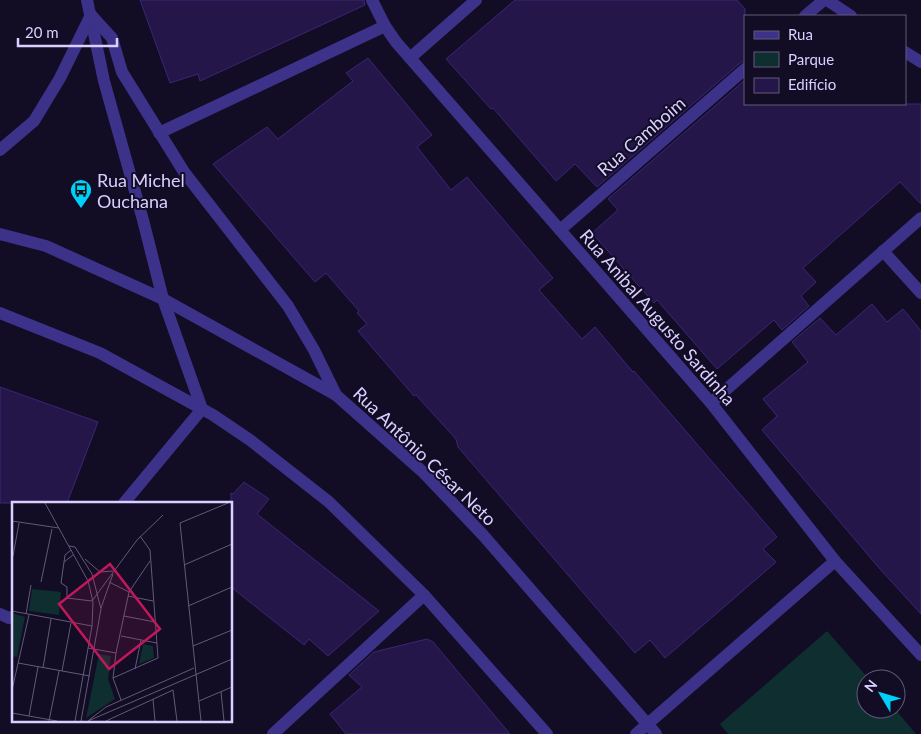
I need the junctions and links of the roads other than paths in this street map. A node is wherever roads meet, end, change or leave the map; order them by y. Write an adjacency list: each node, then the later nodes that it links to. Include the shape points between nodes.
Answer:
1 (87, 0): 5 (street)
2 (372, 0): 8 (street, Rua Anibal Augusto Sardinha)
3 (476, 0): 10 (street)
4 (825, 0): 6 (street); 7 (street)
5 (91, 15): 13 (street, via 112,38 122,72); 14 (street, via 60,78 34,121); 20 (street, via 104,81)
6 (806, 15)
7 (849, 15)
8 (385, 26): 10 (street, Rua Anibal Augusto Sardinha); 13 (street)
9 (906, 53): 11 (street)
10 (410, 58): 16 (street, Rua Anibal Augusto Sardinha)
11 (921, 62)
12 (744, 70): 16 (street, Rua Camboim)
13 (159, 132): 22 (street, via 184,172 288,306)
14 (0, 150)
15 (921, 218): 18 (street)
16 (560, 230): 23 (street, Rua Anibal Augusto Sardinha)
17 (0, 234): 20 (street, Rua Antônio César Neto, via 46,246)
18 (883, 251): 19 (street); 23 (street)
19 (921, 293)
20 (163, 298): 22 (street, Rua Antônio César Neto); 24 (street)
21 (0, 313): 24 (street, via 100,353)
22 (336, 394): 31 (street, Rua Antônio César Neto, via 424,473 483,535)
23 (710, 404): 26 (street, Rua Anibal Augusto Sardinha)
24 (202, 409): 25 (street); 27 (street, via 250,440 329,502)
25 (125, 502)
26 (835, 562): 30 (street, Rua Anibal Augusto Sardinha); 31 (street)
27 (424, 595): 32 (street); 33 (street)
28 (0, 614): 29 (street)
29 (12, 617)
30 (921, 655)
31 (647, 723): 34 (street); 35 (street, Rua Antônio César Neto)
32 (273, 734)
33 (548, 734)
34 (636, 734)
35 (656, 734)

